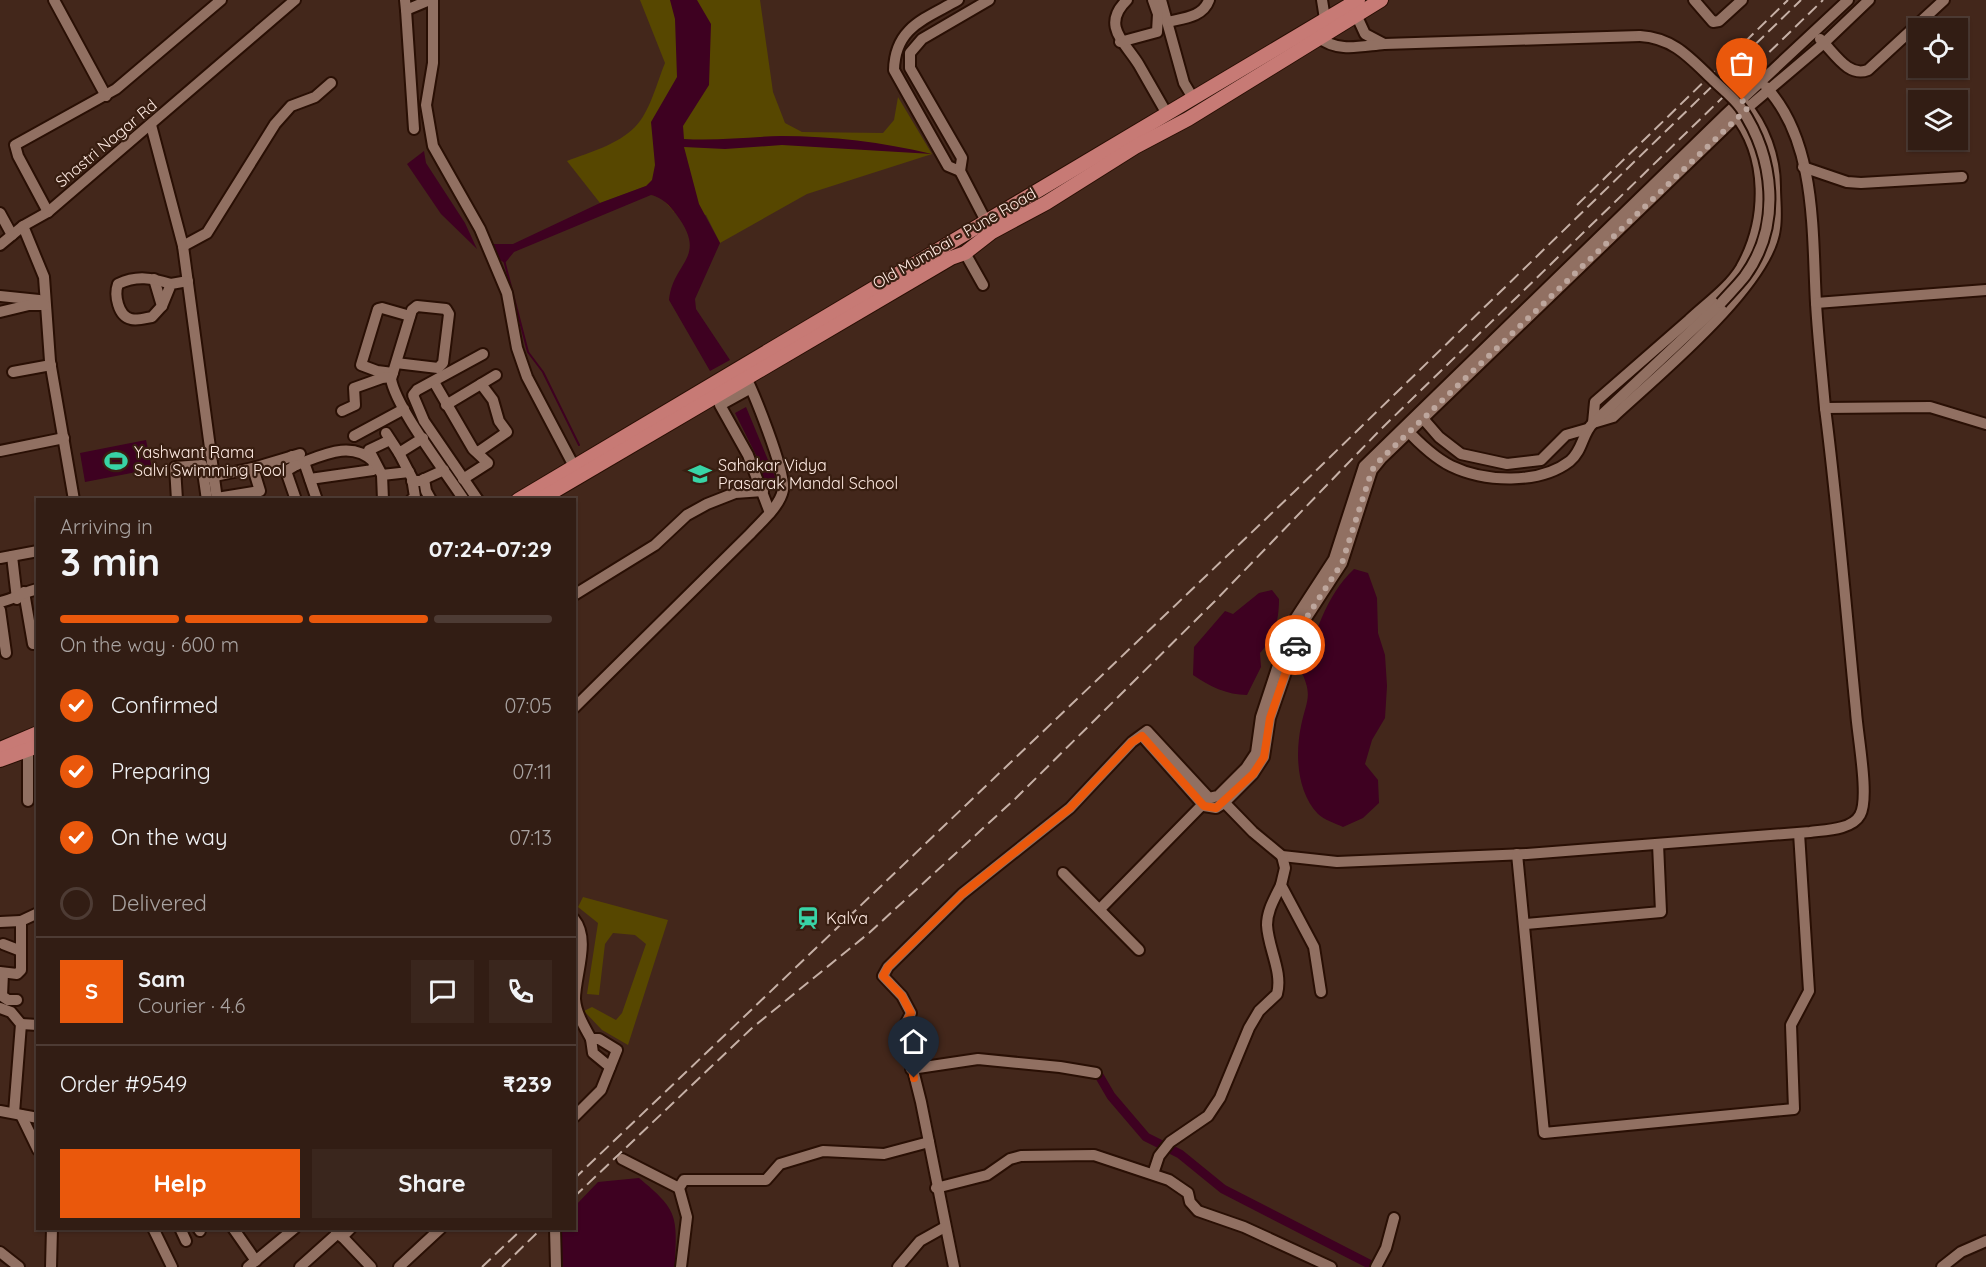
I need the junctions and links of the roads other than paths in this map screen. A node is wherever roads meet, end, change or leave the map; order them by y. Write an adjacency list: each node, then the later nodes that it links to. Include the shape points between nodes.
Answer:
1 (54, 0): 31 (street)
2 (222, 0): 31 (street)
3 (295, 0): 36 (street, Shastri Nagar Rd)
4 (431, 0): 18 (street); 90 (street, via 433,63 426,105 433,146 480,229 507,293 521,363)
5 (958, 0): 22 (street)
6 (989, 0): 25 (street)
7 (1127, 0): 26 (street, via 1116,21)
8 (1153, 0): 26 (street, via 1158,14 1157,32)
9 (1161, 0): 21 (street)
10 (1209, 0): 21 (street, via 1200,13)
11 (1322, 0): 20 (street)
12 (1381, 0): 19 (main road, Old Mumbai - Pune Road)
13 (1694, 0): 14 (street, via 1713,21 1719,21)
14 (1742, 0)
15 (1848, 0): 23 (street)
16 (1869, 0): 27 (street)
17 (1944, 0): 27 (street, via 1860,74)
18 (405, 5): 37 (street)
19 (1355, 6): 20 (main road, Old Mumbai - Pune Road); 24 (main road, Old Mumbai - Pune Road); 28 (street, via 1365,34)
20 (1325, 19): 32 (main road, Old Mumbai - Pune Road)
21 (1167, 22): 32 (street, via 1184,83)
22 (911, 29): 25 (street); 40 (street, via 901,38 894,70 948,166)
23 (1813, 33): 27 (street); 30 (street)
24 (1318, 37): 28 (street, via 1328,45 1342,48); 38 (main road, Old Mumbai - Pune Road, via 1188,119)
25 (919, 41): 40 (street, via 910,53 910,68 962,158)
26 (1120, 42): 34 (street, via 1135,59)
27 (1824, 43): 30 (street)
28 (1384, 44): 77 (street, bridge, via 1657,37 1683,52 1739,106 1757,134 1768,170 1770,206 1762,242 1746,275)
29 (332, 83): 48 (street, via 315,97 291,106 275,124 207,233)
30 (1765, 87): 33 (street); 39 (street, via 1789,122)
31 (106, 96): 42 (street, via 15,146)
32 (1193, 98): 34 (main road, Old Mumbai - Pune Road)
33 (1748, 108): 35 (street); 35 (street); 77 (street, via 1768,145 1775,170 1776,230 1758,272 1739,296 1613,417)
34 (1167, 114): 38 (main road, Old Mumbai - Pune Road)
35 (1737, 117): 75 (street); 77 (street, via 1755,146 1761,199 1755,236 1740,269 1595,402)
36 (151, 125): 42 (street, Shastri Nagar Rd); 48 (street)
37 (414, 129)
38 (1131, 142): 45 (main road, Old Mumbai - Pune Road, via 1043,189)
39 (1803, 167): 41 (street, via 1862,183); 57 (street, via 1813,231)
40 (960, 171): 45 (street)
41 (1962, 177)
42 (48, 212): 44 (street, Shastri Nagar Rd)
43 (0, 213): 46 (street)
44 (23, 226): 46 (street, Shastri Nagar Rd); 56 (street, via 44,277)
45 (989, 226): 49 (main road, Old Mumbai - Pune Road); 66 (main road, Old Mumbai - Pune Road)
46 (12, 235): 47 (street, Shastri Nagar Rd)
47 (0, 245)
48 (183, 246): 51 (street)
49 (965, 253): 53 (street); 66 (main road, Old Mumbai - Pune Road)
50 (154, 279): 52 (street); 58 (street); 58 (street, via 118,284 118,304 131,319 152,317)
51 (188, 281): 52 (street); 93 (street)
52 (171, 285): 58 (street)
53 (983, 285)
54 (1986, 290): 57 (street)
55 (0, 296): 56 (street)
56 (45, 303): 59 (street); 62 (street)
57 (1816, 303): 72 (street)
58 (162, 306)
59 (0, 312)
60 (410, 316): 63 (street); 63 (street, via 378,309 375,335 361,365); 63 (street, via 417,306 446,309 449,314 443,363 438,368)
61 (483, 354): 67 (street)
62 (51, 365): 64 (street); 81 (street)
63 (393, 371): 73 (street, via 393,390); 74 (street, via 354,388 355,405)
64 (14, 372)
65 (496, 375): 68 (street)
66 (745, 378): 69 (main road, Old Mumbai - Pune Road); 71 (street); 90 (main road, Old Mumbai - Pune Road); 113 (street, via 783,477 783,491)
67 (434, 382): 70 (street); 97 (street, via 417,390 413,400)
68 (481, 384): 70 (street); 85 (street, via 507,432)
69 (705, 402): 71 (street); 90 (main road, Old Mumbai - Pune Road)
70 (446, 405): 85 (street)
71 (720, 405): 98 (street)
72 (1825, 408): 76 (street, via 1930,407); 131 (street, via 1850,624 1863,773 1862,809 1858,818 1843,827)
73 (404, 409): 79 (street); 82 (street)
74 (342, 411)
75 (1421, 416): 77 (street, via 1461,454 1507,464 1541,460 1566,435); 78 (street)
76 (1986, 424)
77 (1590, 426): 78 (street, via 1580,450 1570,460 1552,471 1517,478 1472,475 1448,465)
78 (1406, 429): 129 (street, via 1364,466 1363,483 1334,559 1295,619 1284,647 1261,717 1256,753)
79 (385, 431): 80 (street); 86 (street); 92 (street, via 369,450)
80 (354, 436)
81 (64, 438): 83 (street); 100 (street)
82 (423, 438): 86 (street); 89 (street)
83 (0, 451)
84 (350, 451): 87 (street); 91 (street); 91 (street, via 374,462 373,470)
85 (478, 452): 97 (street, via 488,463)
86 (399, 453): 94 (street)
87 (298, 459): 88 (street); 95 (street); 104 (street, via 286,471)
88 (253, 468): 93 (street); 99 (street)
89 (444, 470): 96 (street); 109 (street)
90 (576, 470): 111 (main road, Old Mumbai - Pune Road); 112 (main road, Old Mumbai - Pune Road)
91 (354, 472): 95 (street)
92 (382, 475): 94 (street); 106 (street)
93 (210, 477): 101 (street, via 202,465 175,467); 102 (street)
94 (411, 477): 96 (street); 107 (street)
95 (309, 479): 105 (street)
96 (424, 479): 108 (street)
97 (464, 479): 110 (street)
98 (763, 491): 113 (street); 118 (street, via 735,493 706,504 687,515 655,545)
99 (261, 495): 103 (street)
100 (74, 498)
101 (177, 498)
102 (214, 498)
103 (226, 498)
104 (295, 498)
105 (316, 498)
106 (383, 498)
107 (414, 498)
108 (430, 498)
109 (463, 498)
110 (476, 498)
111 (522, 498)
112 (541, 498)
113 (770, 513): 124 (street)
114 (36, 551): 115 (street)
115 (12, 555): 116 (street); 119 (street)
116 (0, 558)
117 (36, 590): 119 (street)
118 (576, 594)
119 (23, 597): 120 (street); 122 (street)
120 (0, 602)
121 (0, 610): 123 (street)
122 (35, 644)
123 (6, 653)
124 (576, 706)
125 (36, 734): 127 (main road)
126 (33, 747): 128 (main road); 130 (street)
127 (0, 749)
128 (0, 760)
129 (1214, 800): 134 (street); 137 (street); 156 (street, via 1145,734 1132,742 1070,808 962,894 888,967 883,976 902,996 911,1013 904,1027)
130 (28, 801)
131 (1799, 833): 132 (street); 142 (street, via 1809,992 1791,1025 1794,1108 1544,1133)
132 (1658, 844): 133 (street); 142 (street, via 1661,912)
133 (1517, 854): 134 (street, via 1337,862); 142 (street)
134 (1282, 856): 136 (street, via 1285,867)
135 (1063, 873): 137 (street)
136 (1281, 885): 148 (street, via 1314,947); 165 (street, via 1269,909 1267,924 1278,979 1277,994 1259,1011 1249,1028 1220,1098 1208,1116 1170,1142 1159,1156)
137 (1100, 909): 144 (street)
138 (36, 914): 139 (street)
139 (21, 921): 140 (street); 145 (street)
140 (0, 922)
141 (576, 924): 147 (street, via 582,937)
142 (1526, 924)
143 (3, 944): 145 (street)
144 (1139, 950)
145 (21, 951): 146 (street, via 21,970 17,974)
146 (2, 973): 149 (street, via 2,996)
147 (576, 990)
148 (1321, 992)
149 (17, 1000)
150 (576, 1003): 154 (street)
151 (0, 1008): 152 (street, via 11,1012)
152 (21, 1024): 153 (street); 159 (street)
153 (36, 1025)
154 (591, 1039): 155 (street, via 593,1053); 155 (street, via 599,1039 617,1050)
155 (610, 1067): 160 (street, via 601,1090)
156 (911, 1069): 157 (street, via 978,1059); 162 (street)
157 (1096, 1073)
158 (0, 1111): 159 (street)
159 (17, 1114): 161 (street); 163 (street)
160 (576, 1116)
161 (36, 1118)
162 (929, 1142): 166 (street, via 884,1154 823,1151 780,1164 766,1180 689,1179 680,1183); 167 (street)
163 (36, 1147)
164 (622, 1159): 166 (street)
165 (1153, 1174): 167 (street, via 1094,1155 1021,1156 987,1175); 193 (street, via 1188,1192 1198,1211)
166 (679, 1188): 190 (street, via 687,1217)
167 (936, 1188): 169 (street)
168 (1394, 1218): 182 (street)
169 (945, 1227): 191 (street, via 920,1241); 192 (street)
170 (52, 1230): 184 (street)
171 (154, 1230): 185 (street)
172 (181, 1230): 178 (street)
173 (234, 1230): 181 (street)
174 (293, 1230): 181 (street)
175 (439, 1230): 188 (street)
176 (555, 1230): 189 (street)
177 (338, 1233): 186 (street); 187 (street)
178 (186, 1241)
179 (1986, 1241): 194 (street, via 1961,1252)
180 (3, 1256): 183 (street)
181 (252, 1264)
182 (1377, 1265)
183 (20, 1267)
184 (51, 1267)
185 (172, 1267)
186 (300, 1267)
187 (371, 1267)
188 (399, 1267)
189 (556, 1267)
190 (681, 1267)
191 (898, 1267)
192 (954, 1267)
193 (1332, 1267)
194 (1942, 1267)

